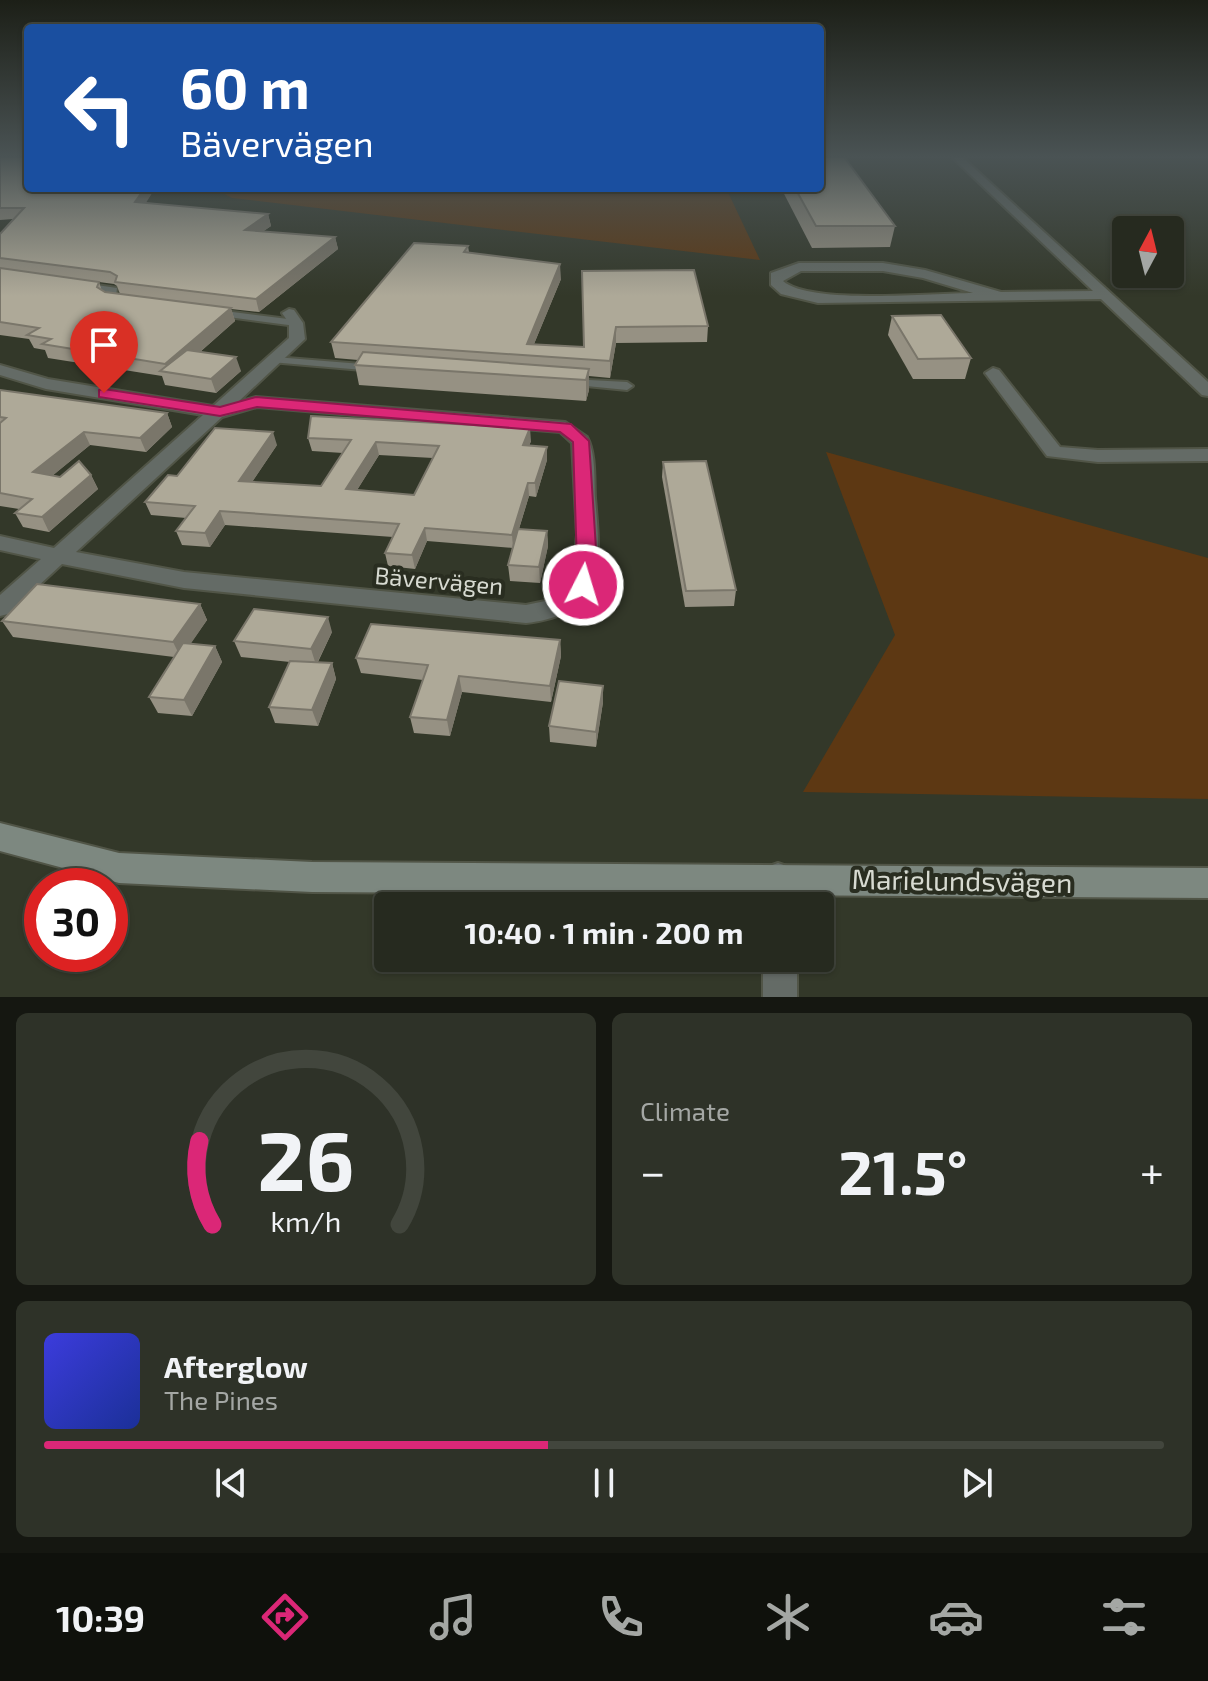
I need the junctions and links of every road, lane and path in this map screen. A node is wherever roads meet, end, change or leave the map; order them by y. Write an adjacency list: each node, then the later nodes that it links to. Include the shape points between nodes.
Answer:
1 (1007, 204): 3 (street)
2 (72, 284): 5 (lane, via 114,290 110,299)
3 (1105, 295): 4 (street); 14 (street)
4 (999, 296): 4 (street, via 818,299 786,291 776,276 799,267 883,267)
5 (141, 303)
6 (203, 311): 7 (lane)
7 (293, 318): 8 (street, via 297,339)
8 (275, 360): 9 (lane); 15 (street)
9 (391, 369)
10 (0, 370): 15 (street, via 46,384)
11 (993, 373): 16 (street, via 1054,452)
12 (560, 381): 13 (lane)
13 (627, 386)
14 (1208, 391)
15 (220, 412): 18 (street); 18 (street, Bävervägen, via 256,402 565,427 581,441 587,564 583,585 565,603 526,614 184,580)
16 (1208, 455)
17 (0, 543): 18 (street, Bävervägen)
18 (58, 556): 19 (street)
19 (0, 608)
20 (0, 837): 22 (street, Marielundsvägen, via 134,869)
21 (1208, 883): 22 (street, Marielundsvägen)
22 (778, 892)
23 (780, 972): 24 (street)
24 (780, 997)

